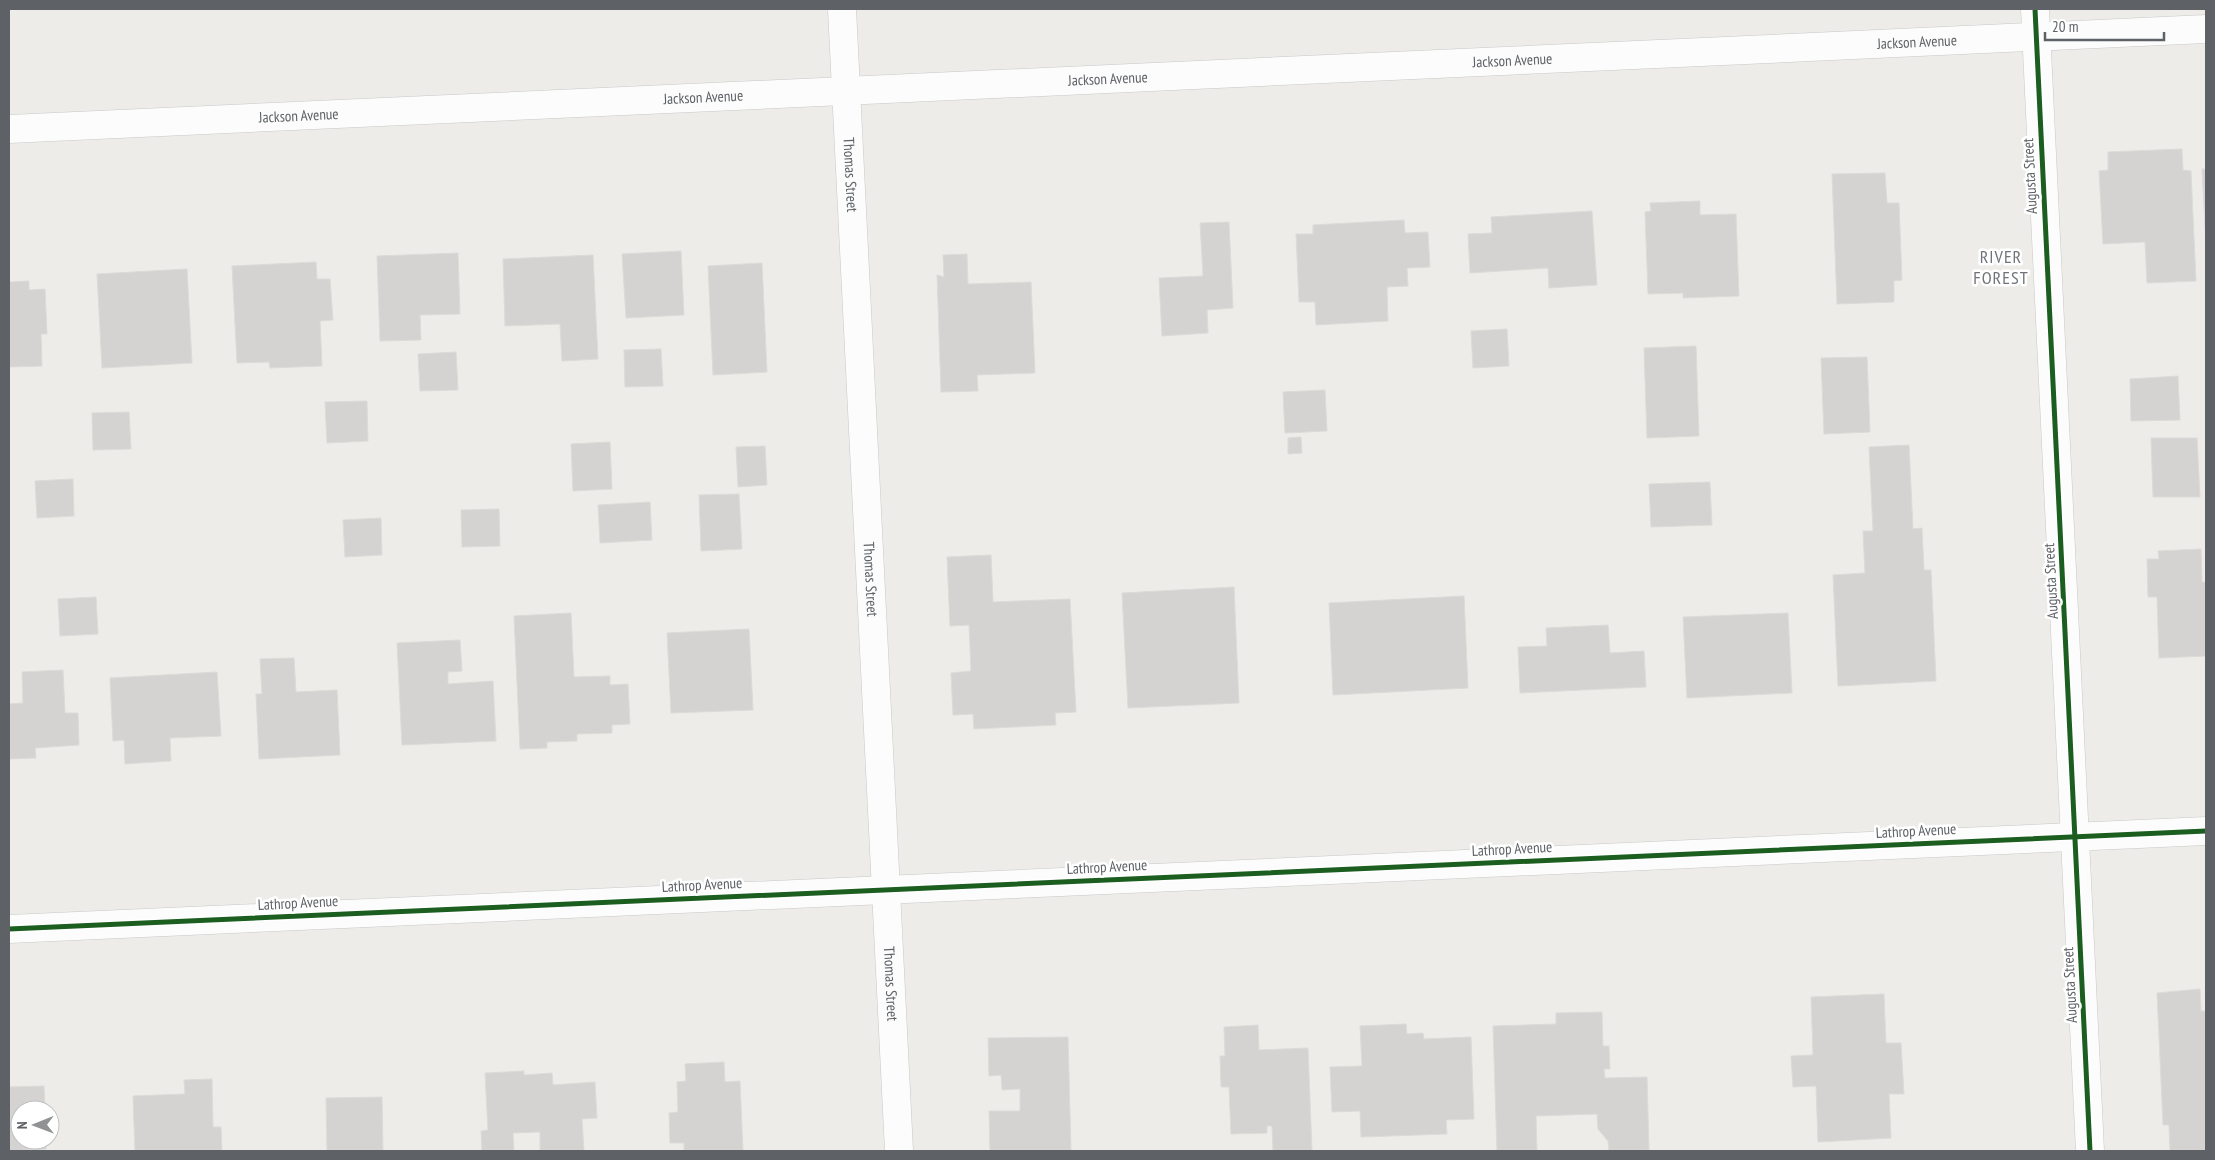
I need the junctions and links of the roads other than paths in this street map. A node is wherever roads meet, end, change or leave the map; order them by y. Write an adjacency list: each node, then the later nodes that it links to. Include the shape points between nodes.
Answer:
1 (842, 9): 5 (street, Thomas Street)
2 (2035, 9): 4 (street, Augusta Street)
3 (2206, 29): 4 (street, Jackson Avenue)
4 (2036, 36): 5 (street, Jackson Avenue); 8 (street, Augusta Street)
5 (845, 91): 6 (street, Jackson Avenue); 9 (street, Thomas Street)
6 (9, 129)
7 (2206, 831): 8 (street, Lathrop Avenue)
8 (2076, 836): 9 (street, Lathrop Avenue); 12 (street, Augusta Street)
9 (886, 890): 10 (street, Lathrop Avenue); 11 (street, Thomas Street)
10 (9, 929)
11 (899, 1151)
12 (2090, 1151)

